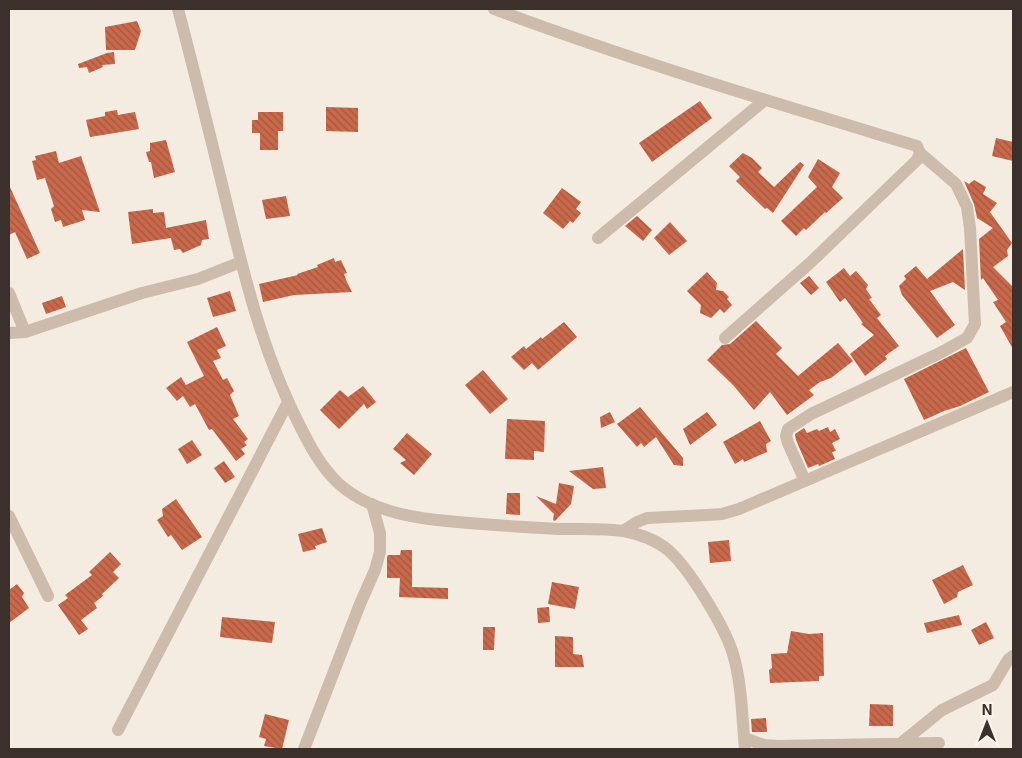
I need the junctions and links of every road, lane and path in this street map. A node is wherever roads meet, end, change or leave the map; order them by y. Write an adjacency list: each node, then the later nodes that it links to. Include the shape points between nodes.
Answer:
1 (178, 9): 6 (street)
2 (494, 9): 3 (street, via 571,38)
3 (765, 100): 4 (street, via 917,146); 5 (street)
4 (920, 153): 10 (street, via 917,160 810,264); 13 (street, via 956,184 967,207 974,324 967,338 811,414 788,429 788,443)
5 (598, 238)
6 (241, 262): 8 (street, via 198,279 142,293); 12 (street, via 254,312)
7 (9, 293): 8 (street)
8 (25, 332): 9 (street)
9 (9, 333)
10 (725, 338)
11 (1013, 392): 13 (street)
12 (288, 402): 14 (street, via 321,464 348,491); 19 (street)
13 (805, 481): 16 (street, via 739,510 722,514 647,518)
14 (372, 504): 16 (street, via 421,519); 23 (street, via 380,533 380,552)
15 (9, 516): 17 (street)
16 (623, 531): 21 (street, via 647,538 668,550 687,571 724,629 741,694)
17 (48, 596)
18 (1013, 656): 22 (street, via 994,685 942,710)
19 (118, 730)
20 (939, 743): 22 (street)
21 (744, 744): 22 (street)
22 (900, 744)
23 (304, 749)

